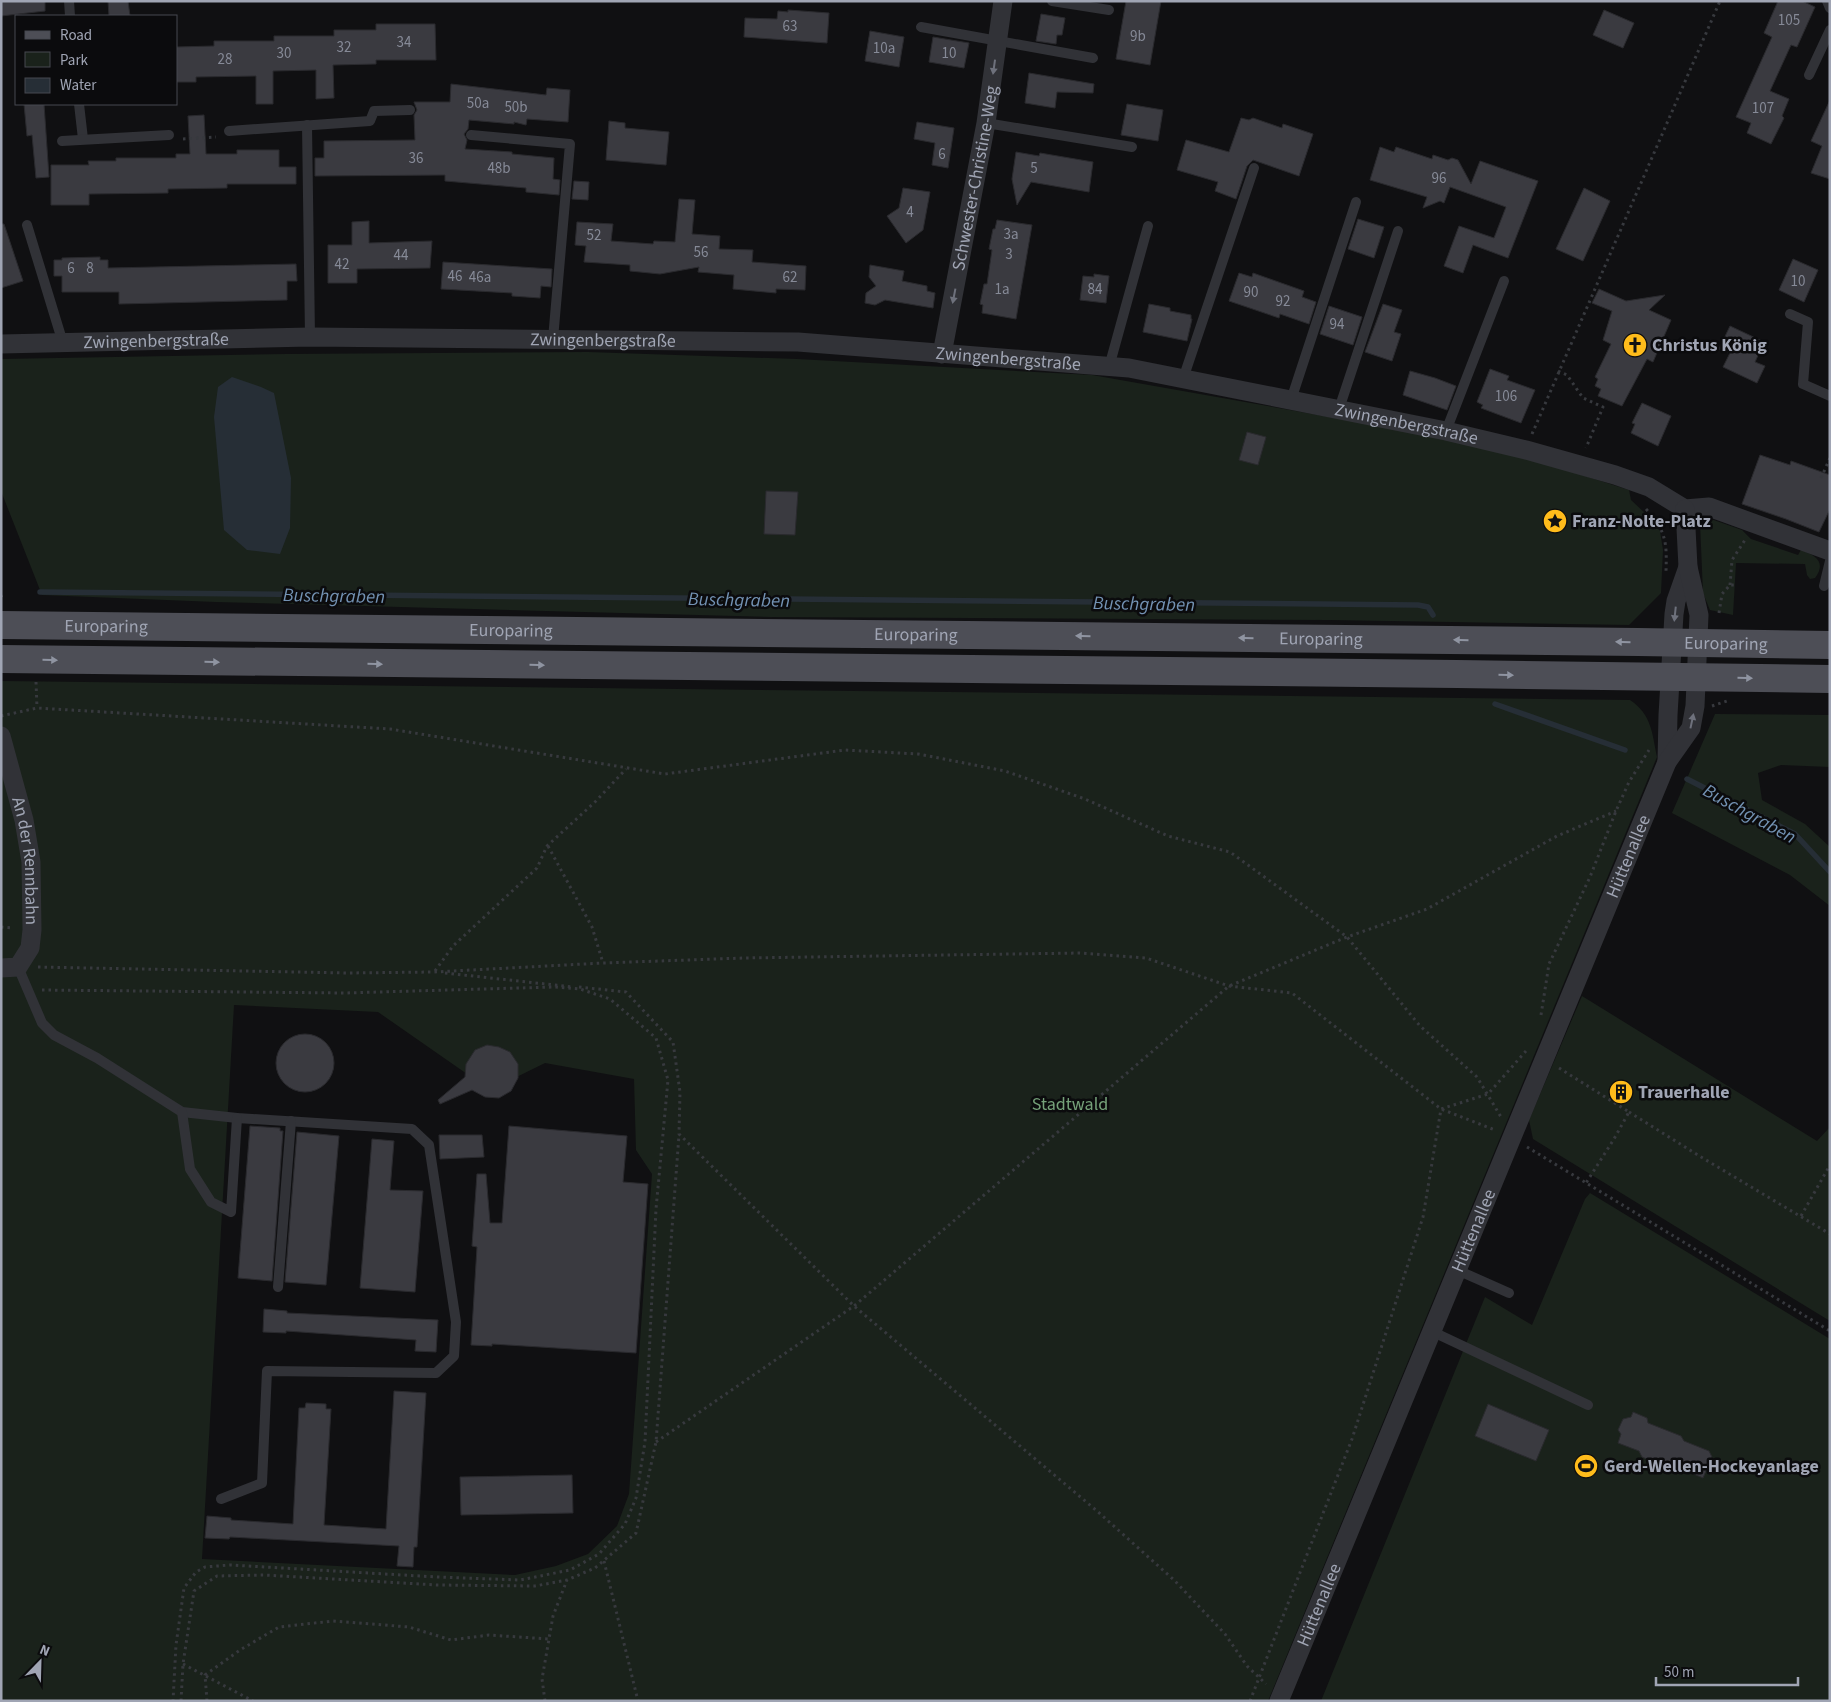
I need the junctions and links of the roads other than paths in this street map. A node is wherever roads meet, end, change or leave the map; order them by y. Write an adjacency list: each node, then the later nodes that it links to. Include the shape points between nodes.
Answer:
1 (69, 1): 7 (lane)
2 (1003, 1): 10 (street, Schwester-Christine-Weg)
3 (1052, 1): 6 (lane)
4 (1827, 1): 5 (lane)
5 (1830, 8)
6 (1109, 10)
7 (70, 15)
8 (921, 27): 10 (lane)
9 (1830, 30): 12 (lane)
10 (998, 41): 11 (lane); 15 (street, Schwester-Christine-Weg, one-way to 15)
11 (1093, 58)
12 (1809, 75)
13 (80, 105): 20 (lane)
14 (410, 110): 16 (lane, via 374,111 370,121)
15 (986, 123): 22 (lane); 34 (street, Schwester-Christine-Weg, one-way to 34)
16 (307, 125): 17 (lane); 30 (lane)
17 (229, 131)
18 (169, 135): 20 (lane)
19 (471, 135): 31 (lane, via 570,144)
20 (83, 139): 21 (lane)
21 (62, 141)
22 (1132, 147)
23 (1254, 168): 36 (lane)
24 (1356, 202): 38 (lane)
25 (27, 225): 32 (lane)
26 (1148, 226): 35 (lane)
27 (1398, 232): 39 (lane)
28 (1504, 281): 40 (lane)
29 (1790, 314): 37 (lane, via 1808,322 1803,384)
30 (310, 337): 31 (street, Zwingenbergstraße); 32 (street, Zwingenbergstraße)
31 (553, 339): 34 (street, Zwingenbergstraße, via 798,342)
32 (63, 343): 33 (street, Zwingenbergstraße)
33 (1, 344)
34 (942, 354): 35 (street, Zwingenbergstraße)
35 (1109, 367): 36 (street, Zwingenbergstraße)
36 (1184, 379): 38 (street, Zwingenbergstraße)
37 (1830, 396)
38 (1291, 400): 39 (street, Zwingenbergstraße)
39 (1339, 409): 40 (street, Zwingenbergstraße)
40 (1446, 431): 41 (street, Zwingenbergstraße, via 1526,450 1650,487)
41 (1685, 508): 42 (street, via 1709,507); 44 (street)
42 (1830, 551)
43 (1830, 561): 45 (lane)
44 (1688, 567): 47 (street, one-way to 47, via 1676,601); 47 (street, via 1699,615)
45 (1824, 586)
46 (1, 625): 47 (main road, Europaring, one-way to 46)
47 (1685, 643): 48 (main road, Europaring); 50 (street, Hüttenallee); 50 (street)
48 (1830, 646)
49 (1, 659): 50 (main road, Europaring, one-way to 50)
50 (1683, 678): 51 (main road, Europaring, one-way to 51); 53 (street, Hüttenallee); 53 (street, Hüttenallee, one-way to 50, via 1691,728 1695,706)
51 (1830, 679)
52 (1, 736): 54 (street, An der Rennbahn, via 24,820 30,862 30,948)
53 (1667, 762): 58 (street, Hüttenallee)
54 (10, 967): 55 (lane, via 42,1023 54,1035)
55 (182, 1112): 56 (lane); 56 (lane, via 190,1169 211,1202 230,1212)
56 (237, 1118): 57 (lane)
57 (291, 1121): 59 (lane); 63 (lane, via 412,1129 429,1145 456,1322 454,1356 436,1373 267,1371 262,1483)
58 (1457, 1270): 60 (lane); 61 (street, Hüttenallee)
59 (278, 1288)
60 (1509, 1293)
61 (1432, 1331): 62 (lane); 64 (street, Hüttenallee)
62 (1588, 1404)
63 (221, 1499)
64 (1279, 1701)

